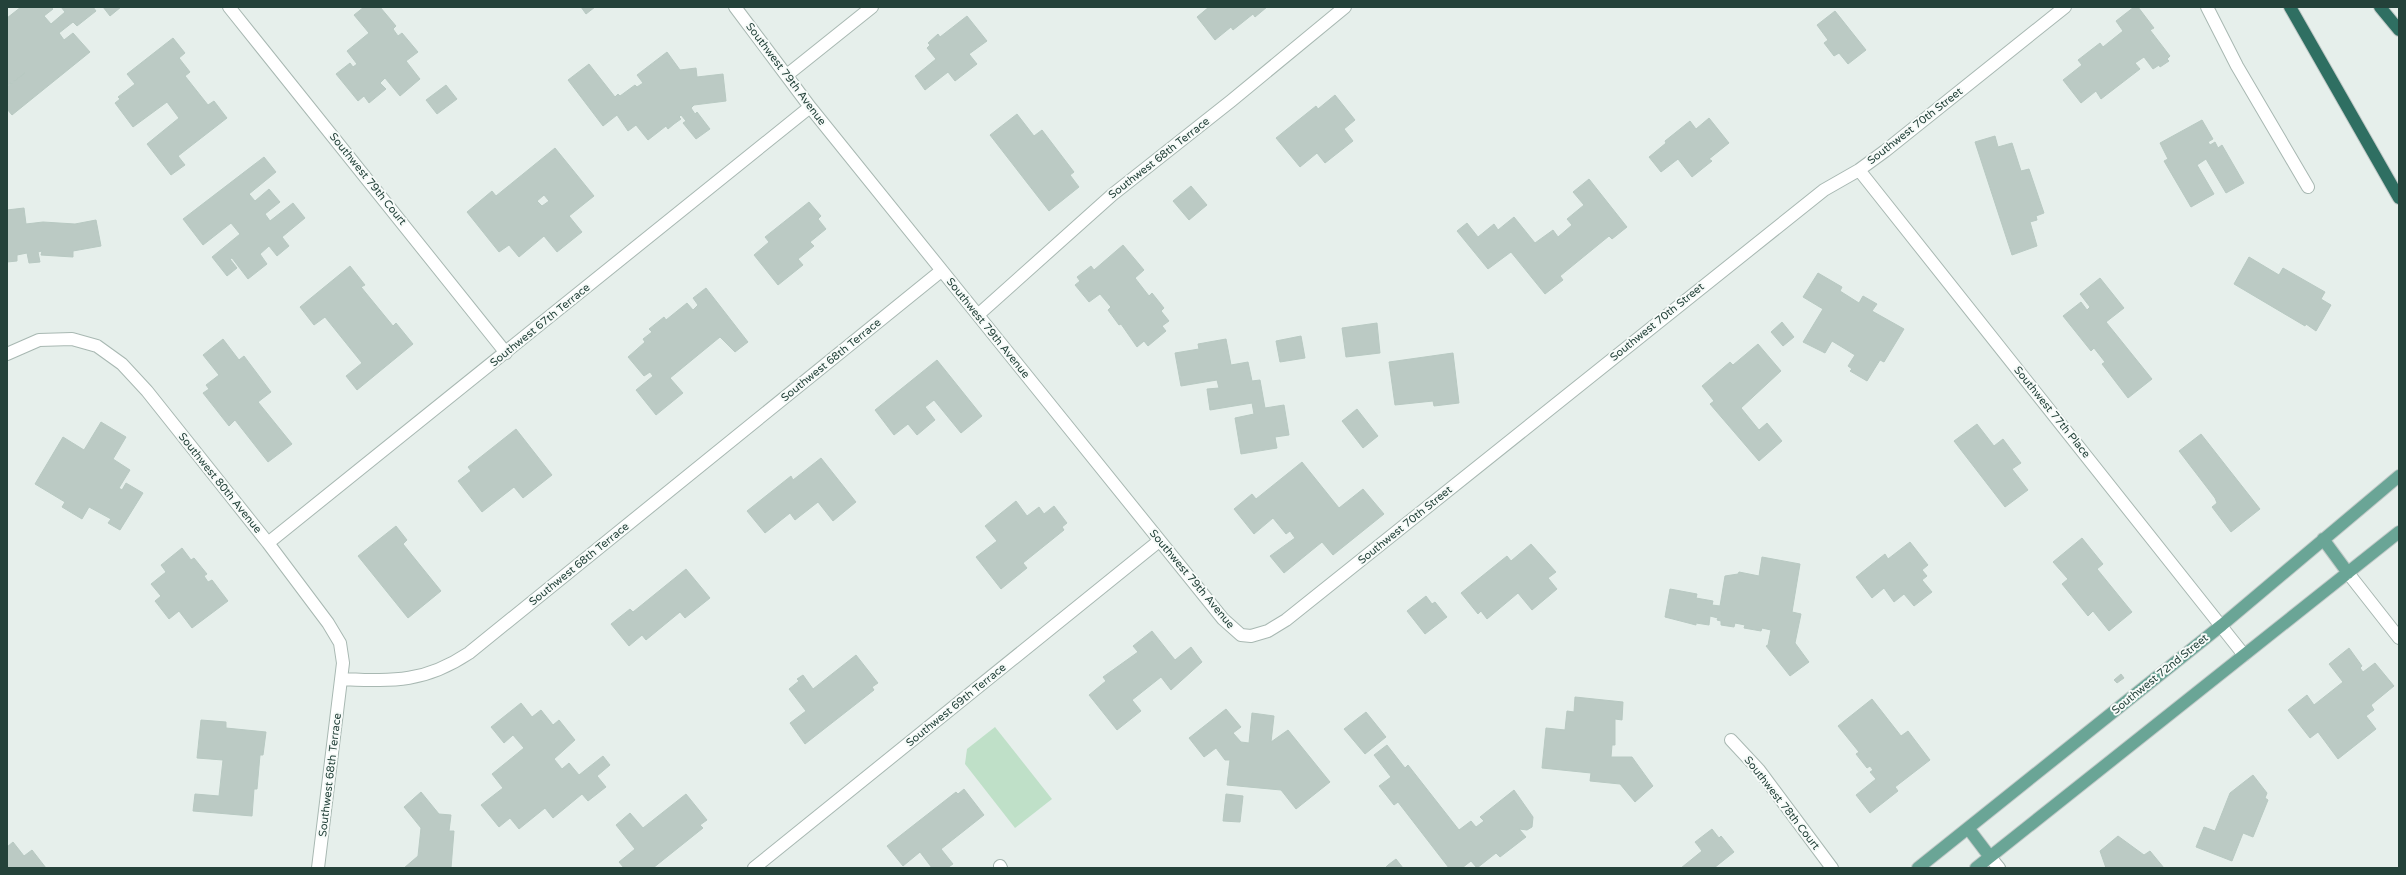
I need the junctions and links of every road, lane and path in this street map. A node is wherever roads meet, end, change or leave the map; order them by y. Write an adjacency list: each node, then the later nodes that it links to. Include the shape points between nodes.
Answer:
1 (229, 7): 17 (street, Southwest 79th Court)
2 (735, 7): 10 (street, Southwest 79th Avenue)
3 (872, 7): 10 (street)
4 (1344, 7): 16 (street, Southwest 68th Terrace, via 1112,195)
5 (2065, 7): 12 (street, Southwest 70th Street)
6 (2207, 7): 13 (street, via 2237,66)
7 (2290, 7): 14 (highway)
8 (2380, 7): 9 (highway)
9 (2399, 30)
10 (787, 76): 11 (street, Southwest 79th Avenue)
11 (810, 106): 15 (street, Southwest 79th Avenue); 17 (street, Southwest 67th Terrace)
12 (1859, 170): 25 (street, Southwest 77th Place); 26 (street, Southwest 70th Street, via 1824,190 1286,620 1268,631)
13 (2308, 187)
14 (2399, 198)
15 (941, 271): 16 (street, Southwest 79th Avenue); 29 (street, Southwest 68th Terrace, via 469,654 441,670 412,679)
16 (979, 314): 22 (street, Southwest 79th Avenue)
17 (506, 353): 23 (street, Southwest 67th Terrace)
18 (7, 354): 23 (street, Southwest 80th Avenue, via 47,338 72,339 89,343 122,364 147,391)
19 (2399, 476): 21 (main road, Southwest 72nd Street)
20 (2399, 532): 24 (main road)
21 (2323, 539): 24 (main road); 25 (main road, Southwest 72nd Street)
22 (1159, 541): 26 (street, Southwest 79th Avenue, via 1233,630 1241,635); 34 (street, Southwest 69th Terrace)
23 (268, 543): 29 (street, Southwest 80th Avenue, via 328,622 340,643)
24 (2348, 573): 27 (street); 28 (main road)
25 (2222, 625): 28 (street, Southwest 77th Place); 31 (main road, Southwest 72nd Street)
26 (1251, 636)
27 (2399, 638)
28 (2244, 655): 32 (main road)
29 (342, 679): 33 (street, Southwest 68th Terrace)
30 (1731, 740): 35 (street, Southwest 78th Court, via 1759,770)
31 (1968, 828): 32 (main road); 36 (main road, Southwest 72nd Street)
32 (1990, 857): 37 (main road); 38 (street)
33 (318, 868)
34 (754, 868)
35 (1832, 868)
36 (1918, 868)
37 (1976, 868)
38 (1999, 868)

